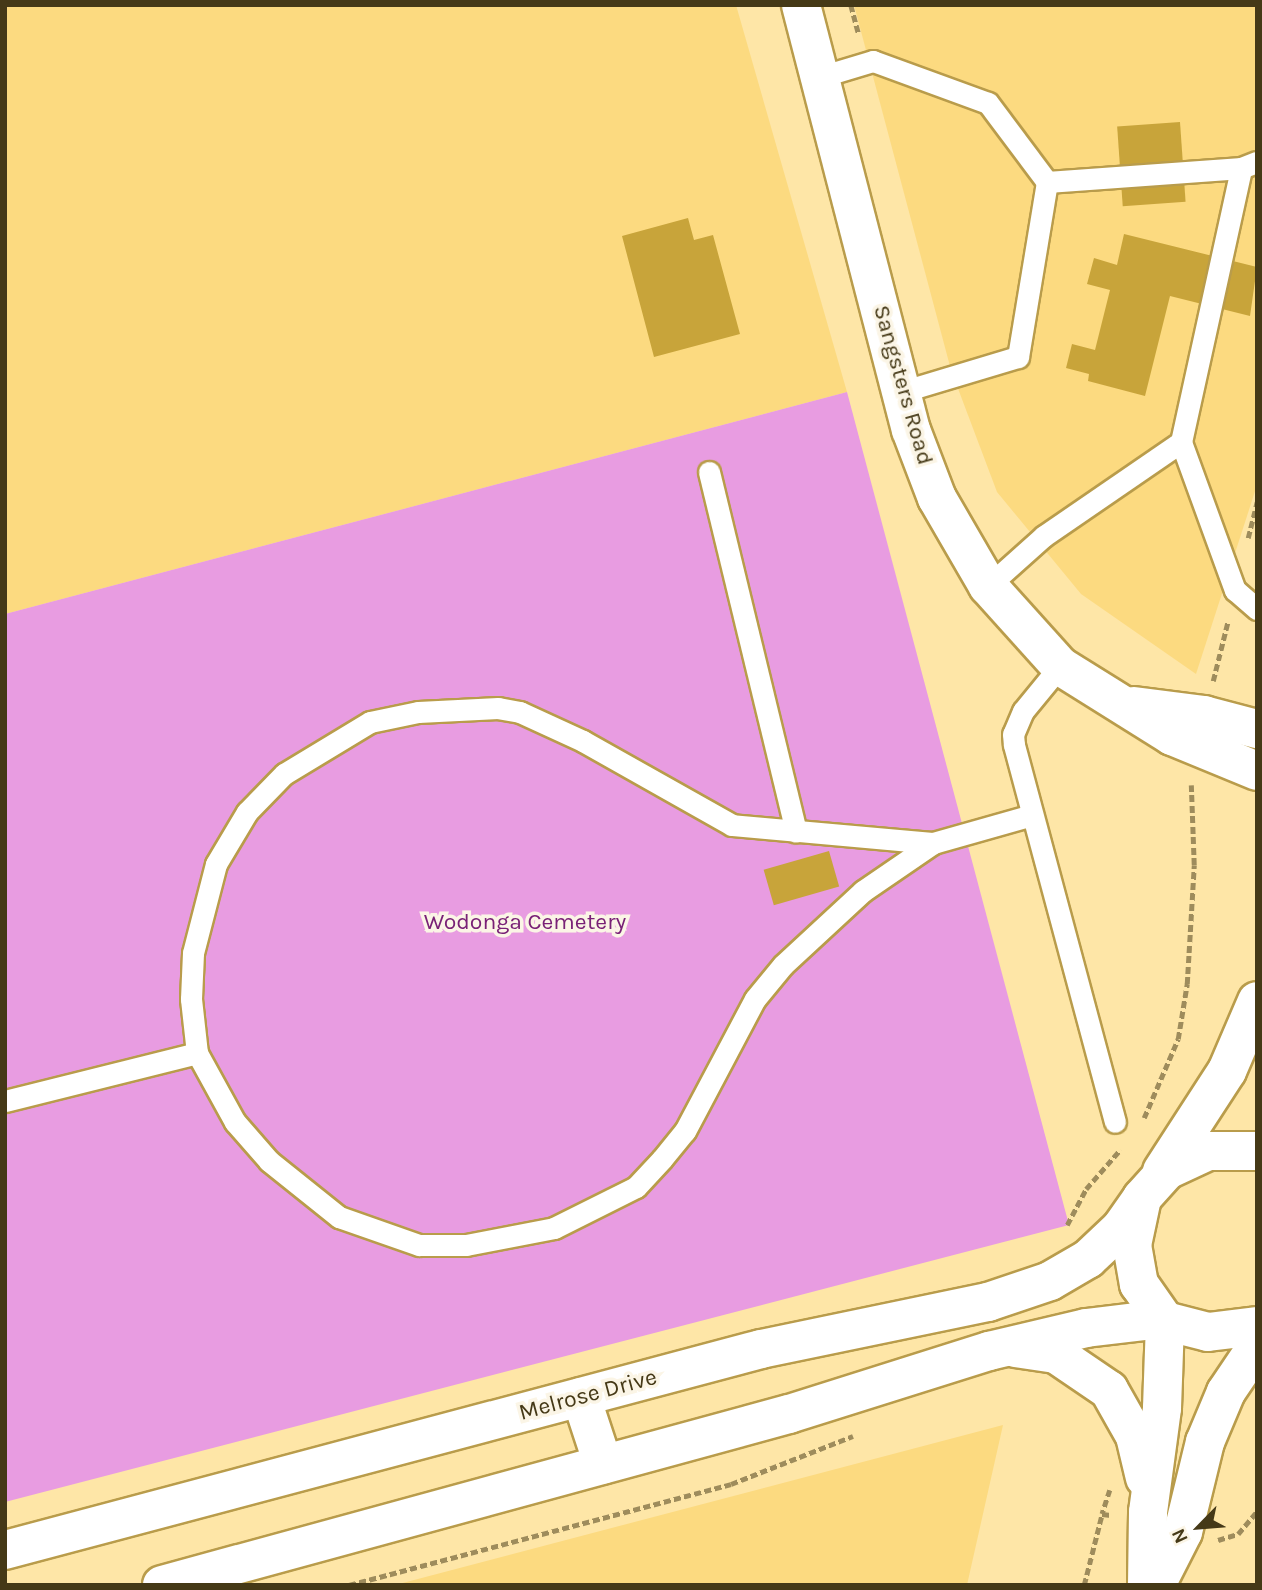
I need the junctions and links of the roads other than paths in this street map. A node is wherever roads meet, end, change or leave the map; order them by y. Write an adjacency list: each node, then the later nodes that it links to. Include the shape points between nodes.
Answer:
1 (802, 5): 2 (main road, Sangsters Road)
2 (822, 76): 4 (lane, via 873,61 988,103); 5 (main road, Sangsters Road)
3 (1249, 165): 4 (lane); 6 (lane)
4 (1047, 182): 5 (lane, via 1018,357)
5 (901, 392): 8 (main road, Sangsters Road, via 937,498)
6 (1181, 442): 8 (lane, via 1044,536); 9 (lane, via 1235,590)
7 (709, 472): 15 (lane)
8 (988, 586): 10 (main road, Sangsters Road)
9 (1257, 609)
10 (1060, 666): 12 (main road, Sangsters Road, via 1115,703); 14 (lane, via 1023,710 1013,734)
11 (1257, 729): 12 (main road, Sangsters Road)
12 (1200, 730): 13 (main road, Sangsters Road)
13 (1257, 771)
14 (1032, 815): 16 (lane); 20 (lane)
15 (796, 832): 16 (lane); 18 (lane, via 748,828 720,820 583,741 520,712 498,708 418,712 370,722 284,774 247,812 216,864 193,953 191,999)
16 (933, 843): 18 (lane, via 863,891 783,965 755,999 685,1131 636,1187 554,1227 466,1245 419,1245 339,1217 261,1152 235,1122)
17 (1257, 1001): 22 (main road, Melrose Drive, via 1227,1071)
18 (197, 1053): 19 (lane)
19 (5, 1101)
20 (1115, 1122)
21 (1257, 1151): 22 (main road, via 1208,1151 1179,1162)
22 (1148, 1190): 23 (main road, via 1134,1225 1133,1261 1146,1297); 27 (main road, Melrose Drive, via 1121,1228 1088,1259 1025,1291 761,1349)
23 (1163, 1320): 24 (main road, via 1208,1332); 26 (main road, via 1086,1328); 29 (main road)
24 (1257, 1326)
25 (1257, 1346): 29 (main road, via 1226,1392 1205,1442)
26 (989, 1350): 28 (main road, via 789,1415); 29 (main road, via 1019,1348 1056,1354 1109,1390 1140,1450)
27 (581, 1397): 28 (main road); 30 (main road, Melrose Drive)
28 (603, 1464): 31 (main road)
29 (1159, 1522): 32 (main road); 33 (main road)
30 (5, 1550)
31 (162, 1585)
32 (1147, 1585)
33 (1156, 1585)

